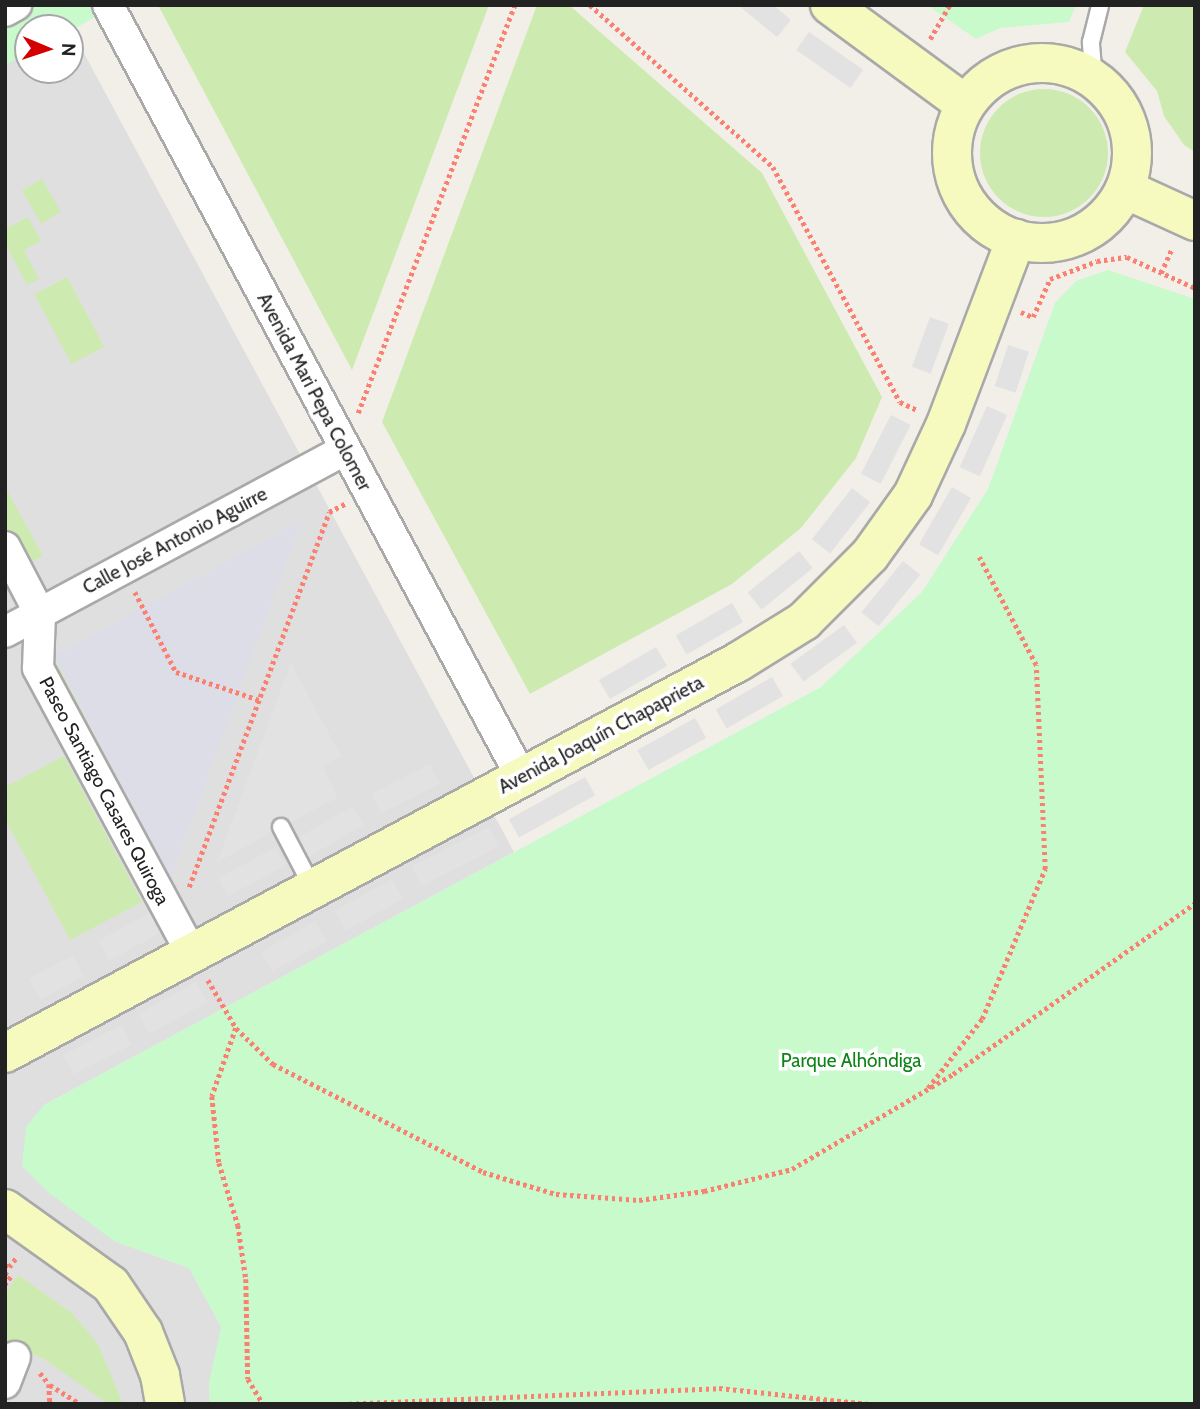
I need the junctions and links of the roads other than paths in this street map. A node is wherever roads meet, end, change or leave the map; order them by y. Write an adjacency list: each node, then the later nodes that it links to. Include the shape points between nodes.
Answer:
1 (16, 5): 5 (street)
2 (108, 5): 11 (street, Avenida Mari Pepa Colomer)
3 (830, 5): 7 (street)
4 (1100, 5): 6 (lane, via 1091,42)
5 (5, 11)
6 (1094, 79): 7 (street, via 1070,66 1041,62 1012,67 985,82); 8 (street, via 1117,102 1129,130 1132,160)
7 (965, 104): 10 (street, via 954,130 957,185 971,209 991,228)
8 (1125, 189): 9 (street); 10 (street, via 1111,211 1079,234 1042,243)
9 (1195, 221)
10 (1016, 239): 15 (street, Avenida Joaquín Chapaprieta, via 946,424 913,495 870,555 804,621 738,662)
11 (344, 450): 13 (street, Calle José Antonio Aguirre); 15 (street, Avenida Mari Pepa Colomer)
12 (5, 547): 13 (street, Paseo Santiago Casares Quiroga)
13 (40, 614): 14 (street, Calle José Antonio Aguirre); 18 (street, Paseo Santiago Casares Quiroga, via 38,668)
14 (5, 632)
15 (522, 778): 17 (street, Avenida Joaquín Chapaprieta)
16 (281, 828): 17 (lane)
17 (314, 890): 18 (street, Avenida Joaquín Chapaprieta)
18 (184, 939): 19 (street, Avenida Joaquín Chapaprieta)
19 (5, 1054)
20 (5, 1209): 21 (street, via 111,1285 143,1332 160,1375)
21 (165, 1404)

